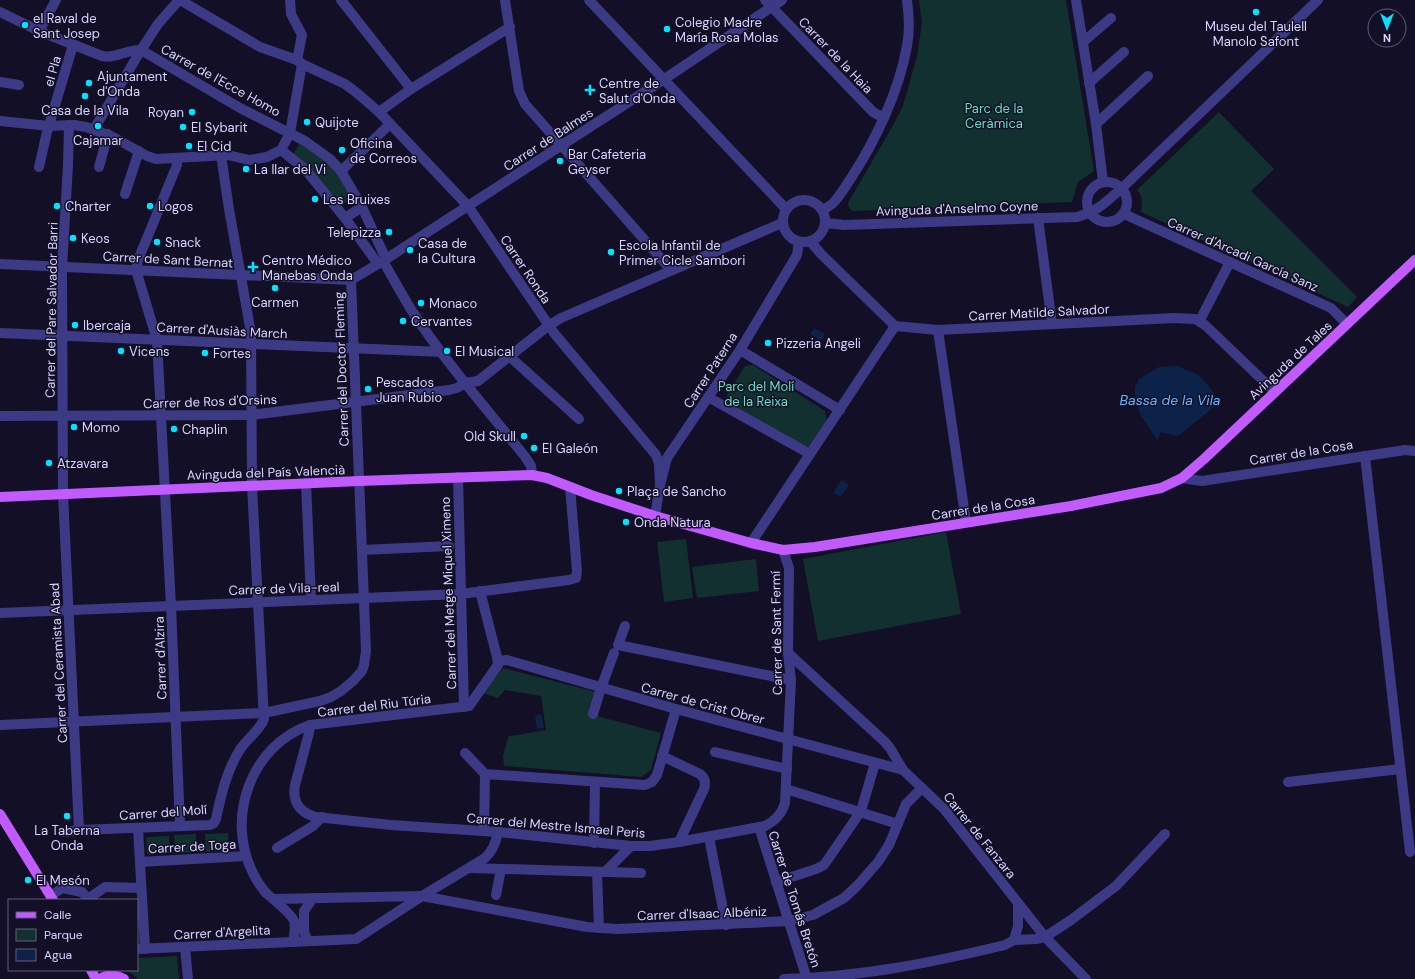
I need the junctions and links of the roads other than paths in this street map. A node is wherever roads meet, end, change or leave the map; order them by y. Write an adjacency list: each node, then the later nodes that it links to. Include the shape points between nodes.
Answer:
1 (56, 0): 15 (street)
2 (179, 0): 18 (street, via 158,24); 20 (street, Carrer Ronda, via 260,47)
3 (290, 0): 20 (street, via 292,14 302,35)
4 (341, 0): 26 (street)
5 (505, 0): 14 (street)
6 (589, 0): 22 (street)
7 (782, 0): 11 (street, Carrer de Balmes)
8 (907, 0): 28 (street, via 910,19 907,46 898,83)
9 (1076, 0): 16 (street)
10 (1318, 0): 46 (street, Avinguda d'Anselmo Coyne)
11 (768, 4): 22 (street, Carrer de Balmes); 28 (street, Carrer de la Haia, via 873,112)
12 (0, 12): 15 (street)
13 (1112, 18): 16 (street)
14 (510, 27): 26 (street); 37 (street, via 521,97)
15 (43, 32): 17 (street)
16 (1083, 42): 24 (street)
17 (73, 45): 18 (street, el Pla, via 107,57); 33 (street, el Pla)
18 (141, 50): 34 (street); 35 (street, Carrer de l'Ecce Homo, via 240,108)
19 (1124, 52): 24 (street)
20 (299, 62): 27 (street, Carrer Ronda, via 345,84); 35 (street)
21 (1148, 76): 31 (street)
22 (663, 80): 37 (street, Carrer de Balmes); 50 (street)
23 (0, 82): 25 (street)
24 (1089, 83): 31 (street)
25 (19, 85)
26 (411, 89): 27 (street)
27 (379, 112): 30 (street, Carrer Ronda)
28 (884, 118): 51 (street, via 863,160 834,202)
29 (0, 120): 33 (street)
30 (390, 124): 44 (street); 48 (street, Carrer Ronda)
31 (1096, 124): 45 (street)
32 (69, 125): 33 (street); 34 (street); 64 (street, Carrer del Pare Salvador Barri)
33 (49, 126): 42 (street, el Pla)
34 (94, 129): 36 (street)
35 (290, 133): 38 (street); 44 (street, Carrer de l'Ecce Homo, via 319,150)
36 (108, 134): 39 (street); 43 (street)
37 (562, 145): 48 (street, Carrer de Balmes); 66 (street)
38 (281, 150): 40 (street, via 267,157 249,160); 54 (street, via 305,169)
39 (139, 151): 41 (street, via 153,158); 47 (street)
40 (221, 155): 41 (street); 67 (street)
41 (176, 158): 65 (street, via 177,165)
42 (39, 167)
43 (100, 167)
44 (340, 171): 49 (street, Carrer de l'Ecce Homo)
45 (1103, 182): 46 (street, via 1113,182); 52 (street, via 1091,188 1086,201)
46 (1122, 188): 52 (street, Avinguda d'Anselmo Coyne, via 1099,208); 53 (street, via 1127,196 1128,205)
47 (125, 194)
48 (468, 206): 61 (street, Carrer de Balmes); 72 (street, Carrer Ronda)
49 (362, 207): 54 (street); 61 (street, Carrer de l'Ecce Homo)
50 (786, 209): 51 (street, via 797,200 804,199 812,200); 57 (street)
51 (823, 210): 56 (street)
52 (1089, 213): 53 (street, via 1106,223 1116,221); 55 (street, Avinguda d'Anselmo Coyne, via 1077,217)
53 (1124, 214): 62 (street, Carrer d'Arcadi García Sanz)
54 (345, 218): 61 (street)
55 (1038, 218): 56 (street, Avinguda d'Anselmo Coyne, via 844,225); 70 (street)
56 (826, 222): 58 (street, via 821,234)
57 (782, 223): 59 (street, via 788,235); 66 (street, Carrer de Ros d'Orsins)
58 (810, 241): 59 (street); 73 (street)
59 (799, 242): 80 (street, Carrer Paterna, via 797,255)
60 (1415, 260): 71 (main road, Avinguda de Tales)
61 (382, 261): 68 (street); 81 (street, via 413,312)
62 (1230, 262): 69 (street); 71 (street, Carrer d'Arcadi García Sanz, via 1330,308)
63 (0, 264): 64 (street, Carrer de Sant Bernat)
64 (62, 268): 65 (street, Carrer de Sant Bernat); 76 (street, Carrer del Pare Salvador Barri)
65 (136, 270): 67 (street, Carrer de Sant Bernat); 77 (street, Carrer d'Alzira)
66 (671, 270): 72 (street, Carrer de Ros d'Orsins)
67 (241, 275): 68 (street, Carrer de Sant Bernat); 78 (street)
68 (351, 280): 79 (street, Carrer del Doctor Fleming)
69 (1200, 320): 70 (street, Carrer Matilde Salvador, via 1174,318); 84 (street)
70 (1052, 324): 74 (street, Carrer Matilde Salvador)
71 (1347, 324): 84 (main road, Avinguda de Tales)
72 (548, 326): 82 (street, Carrer de Ros d'Orsins); 93 (street, Carrer Ronda)
73 (895, 326): 74 (street, Carrer Matilde Salvador); 87 (street)
74 (938, 330): 110 (street)
75 (0, 333): 76 (street, Carrer d'Ausiàs March)
76 (63, 336): 77 (street, Carrer d'Ausiàs March); 90 (street, Carrer del Pare Salvador Barri)
77 (157, 340): 78 (street, Carrer d'Ausiàs March); 91 (street, Carrer d'Alzira)
78 (251, 344): 79 (street, Carrer d'Ausiàs March); 88 (street)
79 (353, 349): 81 (street, Carrer d'Ausiàs March); 86 (street, Carrer del Doctor Fleming)
80 (740, 350): 85 (street, Carrer Paterna); 87 (street)
81 (442, 352): 83 (street)
82 (509, 356): 83 (street, Carrer de Ros d'Orsins, via 478,381); 92 (street)
83 (465, 383): 86 (street, Carrer de Ros d'Orsins, via 443,392); 98 (street, via 526,458 531,466)
84 (1275, 392): 100 (main road, Avinguda de Tales)
85 (708, 397): 95 (street, Carrer Paterna); 96 (street)
86 (356, 402): 88 (street, Carrer de Ros d'Orsins); 101 (street, Carrer del Doctor Fleming)
87 (840, 410): 96 (street)
88 (251, 415): 91 (street, Carrer de Ros d'Orsins); 104 (street)
89 (0, 416): 90 (street, Carrer de Ros d'Orsins)
90 (63, 416): 91 (street, Carrer de Ros d'Orsins); 107 (street, Carrer del Pare Salvador Barri)
91 (160, 416): 106 (street, Carrer d'Alzira)
92 (579, 419)
93 (649, 445): 95 (street); 103 (street, Carrer Ronda, via 658,459)
94 (1410, 450): 97 (street, Carrer de la Cosa)
95 (671, 452): 103 (street, Carrer Paterna)
96 (810, 454): 111 (street)
97 (1365, 456): 100 (street, Carrer de la Cosa, via 1202,481); 143 (street)
98 (532, 475): 99 (main road, Avinguda del País Valencià); 105 (main road, Avinguda del País Valencià)
99 (458, 477): 101 (main road, Avinguda del País Valencià); 116 (street, Carrer del Metge Miquel Ximeno)
100 (1182, 478): 110 (main road, Carrer de la Cosa, via 1161,488 1071,506)
101 (358, 481): 102 (main road, Avinguda del País Valencià); 113 (street, Carrer del Doctor Fleming)
102 (306, 483): 104 (main road, Avinguda del País Valencià); 118 (street)
103 (660, 485): 109 (street, Carrer Paterna)
104 (252, 486): 106 (main road, Avinguda del País Valencià); 119 (street)
105 (570, 487): 109 (main road, Carrer de la Cosa); 115 (street, Carrer de Vila-real, via 576,578)
106 (164, 489): 107 (main road, Avinguda del País Valencià); 120 (street, Carrer d'Alzira)
107 (63, 494): 108 (main road, Avinguda del País Valencià); 121 (street, Carrer del Ceramista Abad)
108 (0, 497)
109 (655, 516): 111 (main road, Carrer de la Cosa)
110 (966, 522): 114 (main road, Carrer de la Cosa)
111 (751, 543): 114 (main road, Carrer de la Cosa)
112 (449, 546): 113 (street)
113 (362, 550): 117 (street, Carrer del Doctor Fleming)
114 (783, 550): 125 (street, Carrer de Sant Fermí, via 789,568)
115 (480, 591): 116 (street, Carrer de Vila-real); 126 (street)
116 (461, 594): 117 (street, Carrer de Vila-real); 129 (street, Carrer del Metge Miquel Ximeno)
117 (364, 598): 118 (street, Carrer de Vila-real); 131 (street, Carrer del Doctor Fleming, via 366,655 357,677 332,697)
118 (311, 599): 119 (street, Carrer de Vila-real)
119 (259, 602): 120 (street, Carrer de Vila-real); 131 (street)
120 (171, 606): 121 (street, Carrer de Vila-real); 133 (street, Carrer d'Alzira)
121 (68, 610): 122 (street, Carrer de Vila-real); 134 (street, Carrer del Ceramista Abad)
122 (0, 613)
123 (625, 626): 127 (street, via 618,645)
124 (614, 653): 128 (street)
125 (788, 653): 127 (street, Carrer de Sant Fermí); 144 (street, Carrer de Fanzara, via 885,742)
126 (498, 661): 128 (street, Carrer de Crist Obrer, via 507,660); 129 (street, via 496,668 469,706)
127 (791, 680): 137 (street, Carrer de Sant Fermí)
128 (601, 688): 130 (street, Carrer de Crist Obrer); 132 (street)
129 (464, 708): 136 (street, Carrer del Riu Túria)
130 (676, 709): 137 (street, Carrer de Crist Obrer); 140 (street)
131 (264, 713): 133 (street, Carrer del Doctor Fleming); 154 (street, Carrer del Molí, via 263,723 241,748 230,768 214,823)
132 (593, 714)
133 (175, 717): 134 (street, Carrer del Doctor Fleming); 154 (street, Carrer d'Alzira)
134 (73, 721): 135 (street, Carrer del Doctor Fleming); 157 (street, Carrer del Ceramista Abad)
135 (0, 725)
136 (310, 725): 152 (street, Carrer del Mestre Ismael Peris, via 294,796 299,808 310,815); 168 (street, via 271,750 255,769 242,810)
137 (788, 740): 141 (street, Carrer de Crist Obrer); 142 (street, Carrer de Sant Fermí)
138 (715, 752): 142 (street)
139 (465, 753): 145 (street)
140 (662, 756): 146 (street, via 654,779 645,785); 163 (street, via 700,774 705,784)
141 (875, 763): 144 (street, Carrer de Crist Obrer); 150 (street)
142 (787, 769): 149 (street, Carrer de Sant Fermí)
143 (1400, 769): 147 (street); 167 (street)
144 (902, 770): 148 (street, Carrer de Fanzara)
145 (485, 778): 146 (street, via 504,775); 158 (street)
146 (595, 782): 164 (street)
147 (1288, 782)
148 (922, 788): 153 (street, Carrer d'Isaac Albéniz, via 906,804); 182 (street, Carrer de Fanzara, via 944,808)
149 (786, 789): 150 (street); 156 (street, Carrer del Mestre Ismael Peris, via 784,807 779,816)
150 (861, 811): 153 (street); 174 (street, via 821,868)
151 (0, 814): 177 (main road)
152 (322, 817): 158 (street, Carrer del Mestre Ismael Peris); 166 (street, via 313,826)
153 (898, 824): 185 (street, Carrer d'Isaac Albéniz, via 878,862 844,898 813,915)
154 (180, 826): 155 (street, Carrer del Molí)
155 (138, 828): 157 (street, Carrer del Molí); 169 (street)
156 (759, 828): 162 (street, Carrer del Mestre Ismael Peris); 174 (street, Carrer de Tomás Bretón)
157 (79, 830): 159 (street, Carrer del Molí)
158 (484, 831): 160 (street, Carrer del Mestre Ismael Peris)
159 (64, 832)
160 (498, 832): 164 (street, Carrer del Mestre Ismael Peris); 170 (street, Carrer d'Argelita, via 490,853)
161 (1165, 834): 188 (street, via 1116,886)
162 (709, 837): 163 (street, Carrer del Mestre Ismael Peris); 186 (street)
163 (679, 842): 165 (street, Carrer del Mestre Ismael Peris)
164 (594, 843): 165 (street, Carrer del Mestre Ismael Peris)
165 (631, 846): 172 (street)
166 (277, 848)
167 (1410, 852)
168 (246, 856): 169 (street, Carrer de Toga); 181 (street, via 257,880)
169 (140, 862): 175 (street)
170 (470, 868): 171 (street); 178 (street, Carrer d'Argelita)
171 (501, 869): 172 (street); 176 (street)
172 (601, 872): 173 (street); 187 (street)
173 (642, 873)
174 (776, 882): 185 (street, Carrer de Tomás Bretón)
175 (141, 888): 180 (street, via 105,887); 193 (street)
176 (496, 894)
177 (51, 896): 180 (street, via 62,888 82,892)
178 (422, 896): 179 (street, Carrer d'Argelita); 187 (street, Carrer d'Isaac Albéniz); 190 (street, Carrer d'Argelita, via 356,939)
179 (309, 898): 181 (street, Carrer d'Argelita); 183 (street); 190 (street, via 304,910 304,932)
180 (89, 899)
181 (273, 899): 183 (street)
182 (1018, 904): 184 (street, Carrer de Fanzara); 189 (street, via 1018,926)
183 (294, 919): 191 (street)
184 (1030, 919): 188 (street, Carrer de Fanzara); 189 (street)
185 (789, 922): 186 (street, Carrer d'Isaac Albéniz); 195 (street, Carrer de Tomás Bretón)
186 (726, 925): 187 (street, Carrer d'Isaac Albéniz)
187 (599, 928)
188 (1045, 937): 189 (street); 200 (street, Carrer de Fanzara)
189 (1014, 940): 195 (street, via 1005,945 932,962 867,973)
190 (308, 941): 191 (street, Carrer d'Argelita)
191 (293, 942): 192 (street, Carrer d'Argelita)
192 (185, 947): 193 (street, Carrer d'Argelita); 198 (street)
193 (141, 949)
194 (108, 973): 196 (main road); 197 (main road)
195 (807, 978): 199 (street)
196 (100, 979)
197 (124, 979)
198 (188, 979)
199 (784, 979)
200 (1086, 979)

